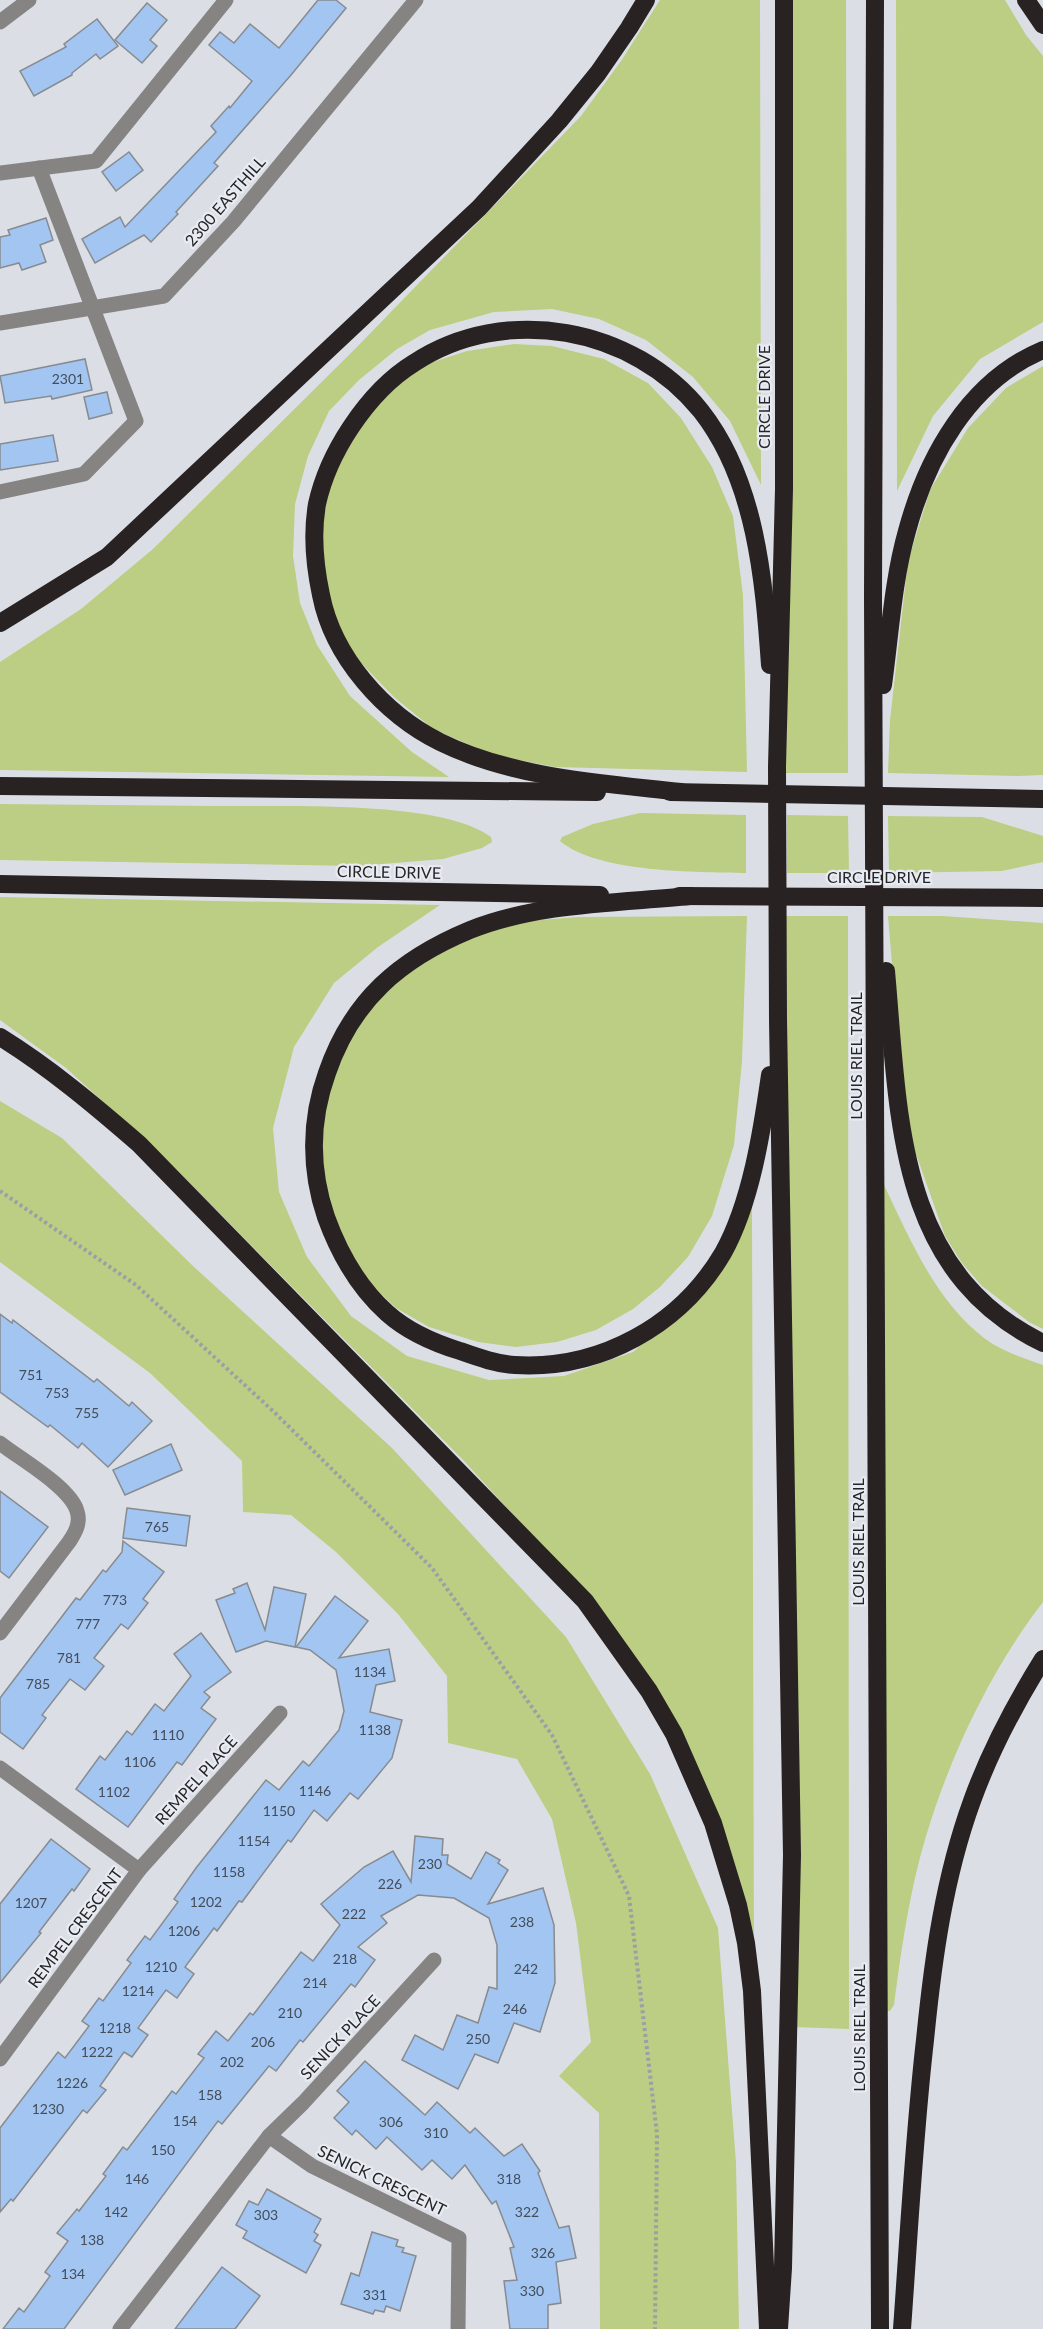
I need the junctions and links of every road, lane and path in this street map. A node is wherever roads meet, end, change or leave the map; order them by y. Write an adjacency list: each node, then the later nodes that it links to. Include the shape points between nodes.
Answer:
1 (28, 0): 8 (street)
2 (226, 0): 10 (street, via 96,161)
3 (416, 0): 12 (street, 2300 EASTHILL, via 233,222 164,296)
4 (646, 0): 16 (highway, via 604,64 559,121 479,208 107,557)
5 (784, 0): 18 (highway, CIRCLE DRIVE, via 784,489)
6 (875, 0): 17 (highway)
7 (1026, 0): 9 (highway)
8 (0, 22)
9 (1043, 25)
10 (39, 168): 11 (street); 12 (street)
11 (0, 173)
12 (94, 309): 13 (street, 2300 EASTHILL); 15 (street, via 136,421 84,474)
13 (0, 324)
14 (1043, 350): 17 (highway, via 979,394 953,426 920,492 897,575)
15 (0, 492)
16 (0, 623)
17 (874, 755): 24 (highway, LOUIS RIEL TRAIL)
18 (777, 767): 20 (highway, via 758,553 737,475 703,413 650,365 587,336 554,330 511,330 476,336 413,363 384,386 363,410 326,472 317,506 318,579 323,609 335,639 383,701 408,723 438,741 513,768); 30 (highway, CIRCLE DRIVE)
19 (0, 786): 20 (highway)
20 (681, 792): 22 (highway)
21 (1043, 792): 22 (highway)
22 (954, 797): 23 (highway)
23 (1043, 799)
24 (875, 851): 33 (highway, via 905,1152 926,1221 939,1250 962,1280 1016,1330); 48 (highway, LOUIS RIEL TRAIL)
25 (0, 884): 26 (highway, CIRCLE DRIVE)
26 (690, 896): 27 (highway, CIRCLE DRIVE); 30 (highway, via 540,910 474,928 414,957 365,1001 346,1028 320,1091 314,1125 314,1163 331,1232 365,1290 388,1314 418,1334 478,1358 512,1365 581,1360 619,1347 653,1328 704,1281 724,1250 761,1137)
27 (944, 897): 28 (highway); 29 (highway)
28 (1043, 898)
29 (1043, 911)
30 (778, 1020): 47 (highway, via 792,1855)
31 (0, 1037): 46 (highway, via 80,1093 139,1143 585,1602 649,1691 678,1743 713,1822 746,1943 752,1991)
32 (0, 1191): 45 (path, via 136,1285 307,1444 432,1568 552,1735 629,1896 657,2134)
33 (1043, 1343)
34 (0, 1443): 35 (street, via 68,1496 77,1512 77,1528)
35 (0, 1633)
36 (1043, 1659): 49 (highway, via 989,1758 971,1803 944,1898 920,2088)
37 (280, 1713): 39 (street, REMPEL PLACE)
38 (0, 1768): 39 (street, REMPEL CRESCENT)
39 (140, 1870): 41 (street, REMPEL CRESCENT)
40 (434, 1960): 42 (street, SENICK PLACE)
41 (0, 2058)
42 (269, 2136): 43 (street); 44 (street, SENICK CRESCENT, via 312,2166 459,2238)
43 (120, 2329)
44 (458, 2329)
45 (655, 2329)
46 (768, 2329)
47 (779, 2329)
48 (880, 2329)
49 (903, 2329)

